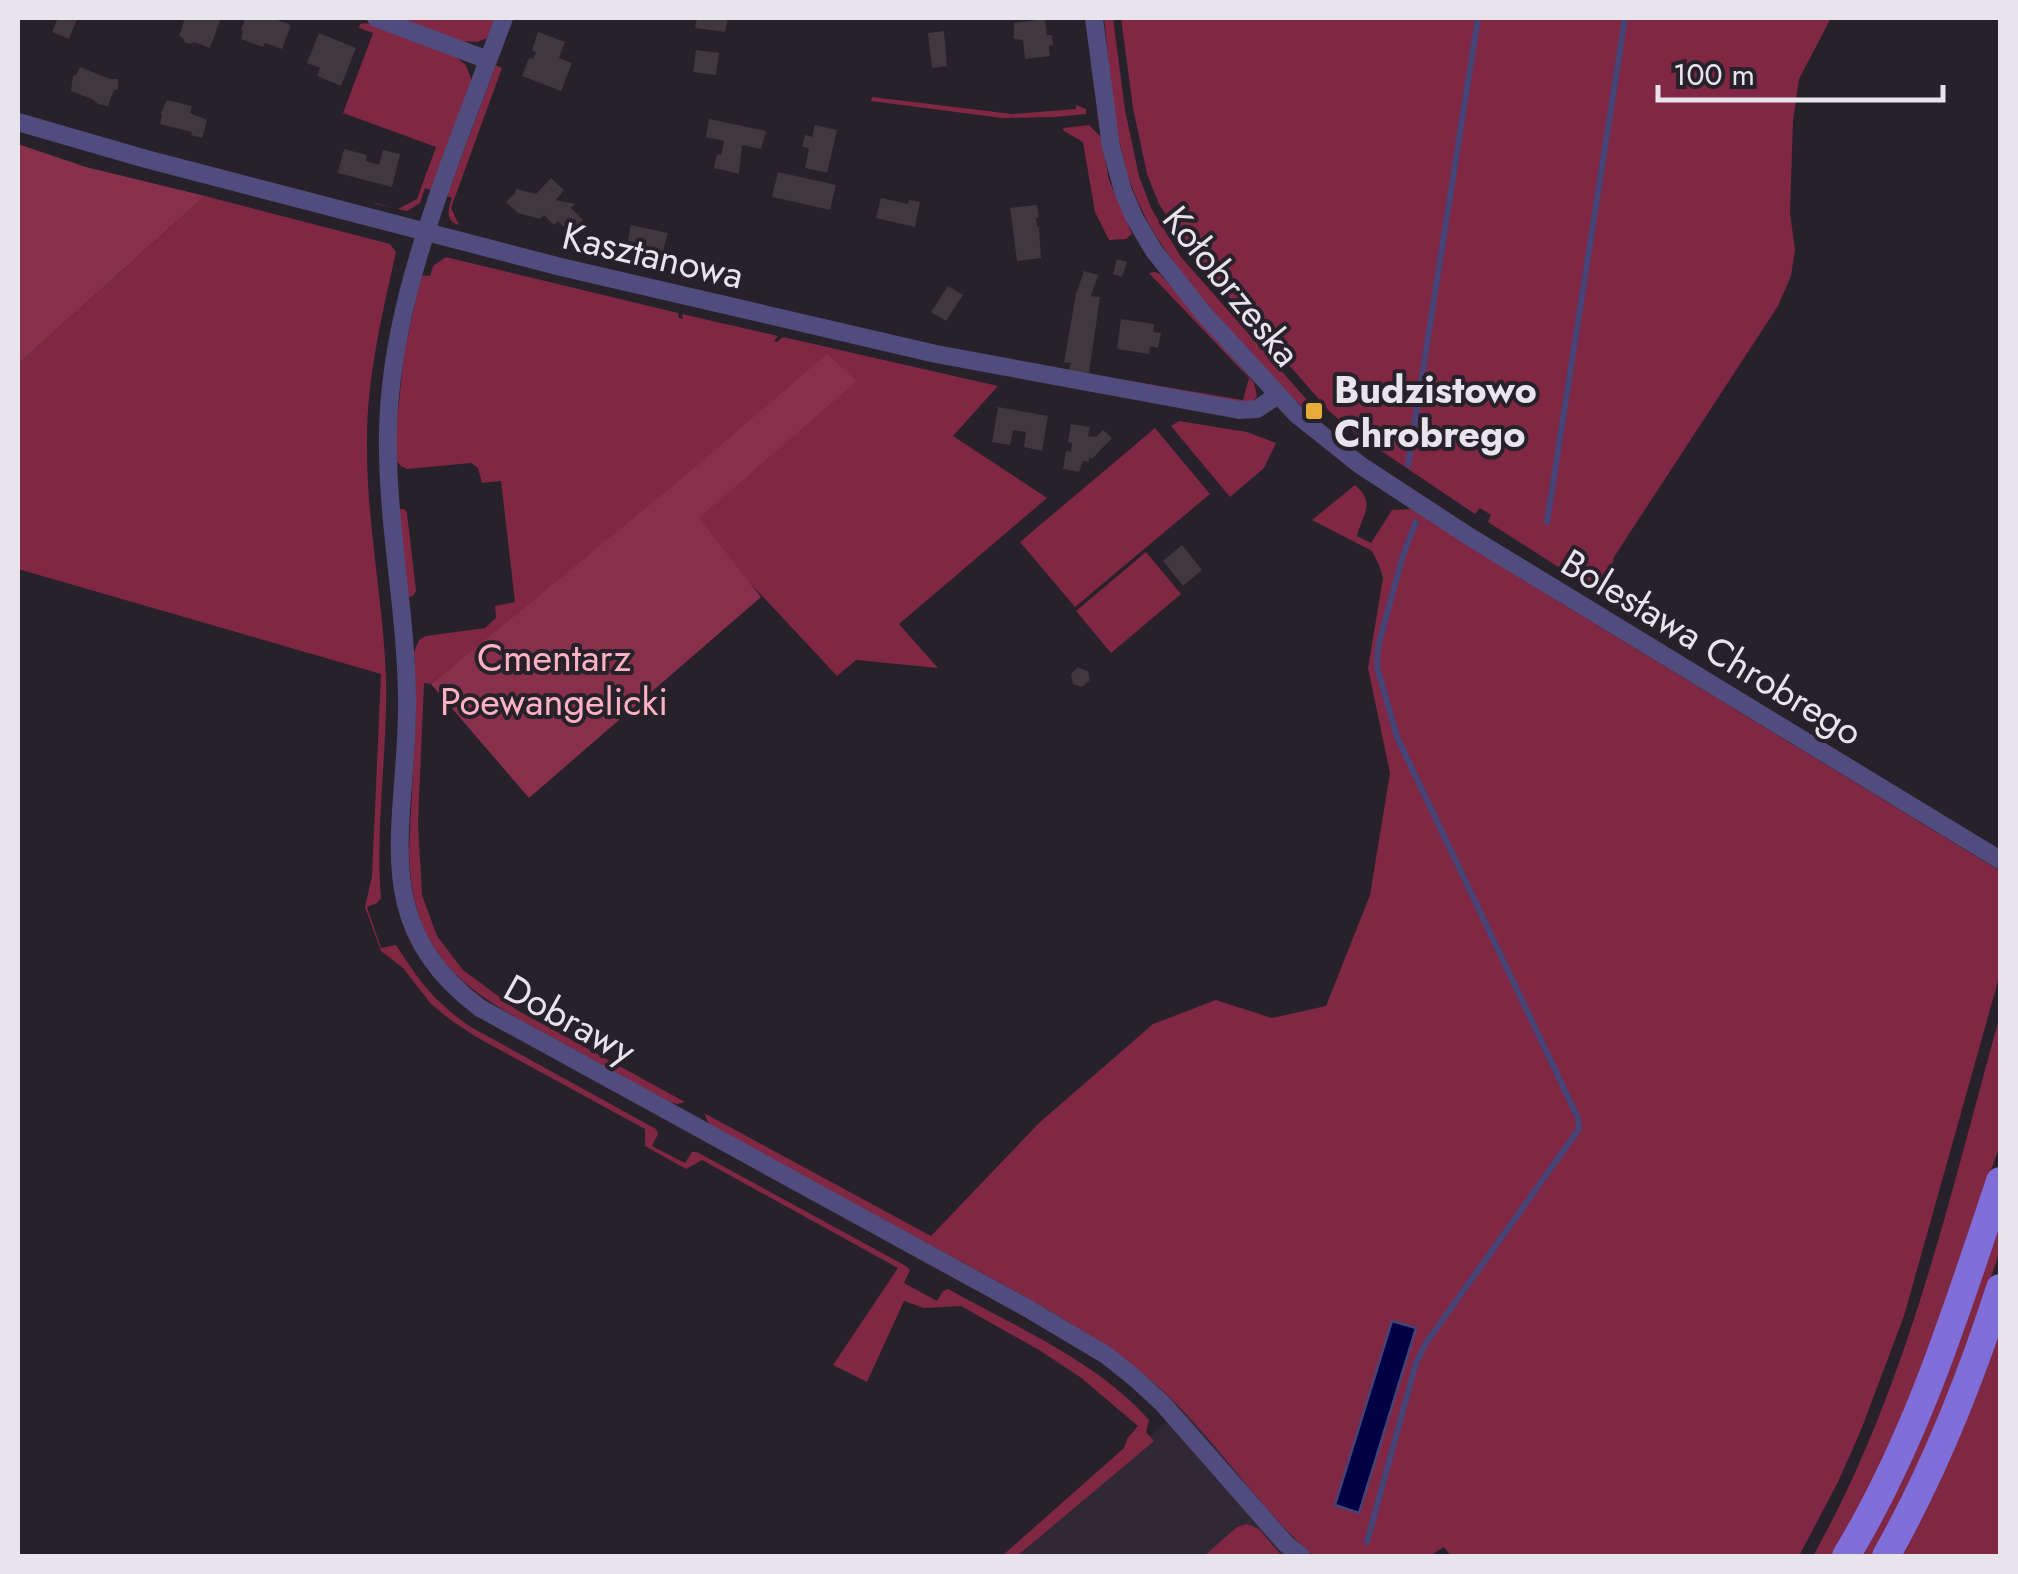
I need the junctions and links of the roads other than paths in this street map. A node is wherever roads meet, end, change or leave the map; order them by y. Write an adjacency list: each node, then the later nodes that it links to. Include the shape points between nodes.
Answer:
1 (376, 18): 4 (street)
2 (504, 18): 4 (street, Dobrawy)
3 (1094, 18): 7 (street, Kołobrzeska, via 1111,147 1134,217 1174,278)
4 (488, 60): 6 (street, Dobrawy)
5 (18, 122): 6 (street, Kasztanowa)
6 (426, 232): 7 (street, Kasztanowa, via 1008,369 1239,410 1257,409); 12 (street, Dobrawy, via 398,338 388,446 407,710 400,874 408,916 429,959 480,1008 1106,1355 1163,1404)
7 (1278, 395): 8 (street, Kołobrzeska)
8 (1392, 487): 9 (street, Bolesława Chrobrego)
9 (2000, 860)
10 (2000, 1180): 14 (main road, via 1925,1398)
11 (2000, 1288): 15 (main road, via 1956,1412)
12 (1289, 1550): 13 (street, Dobrawy)
13 (1301, 1556)
14 (1846, 1556)
15 (1886, 1556)

